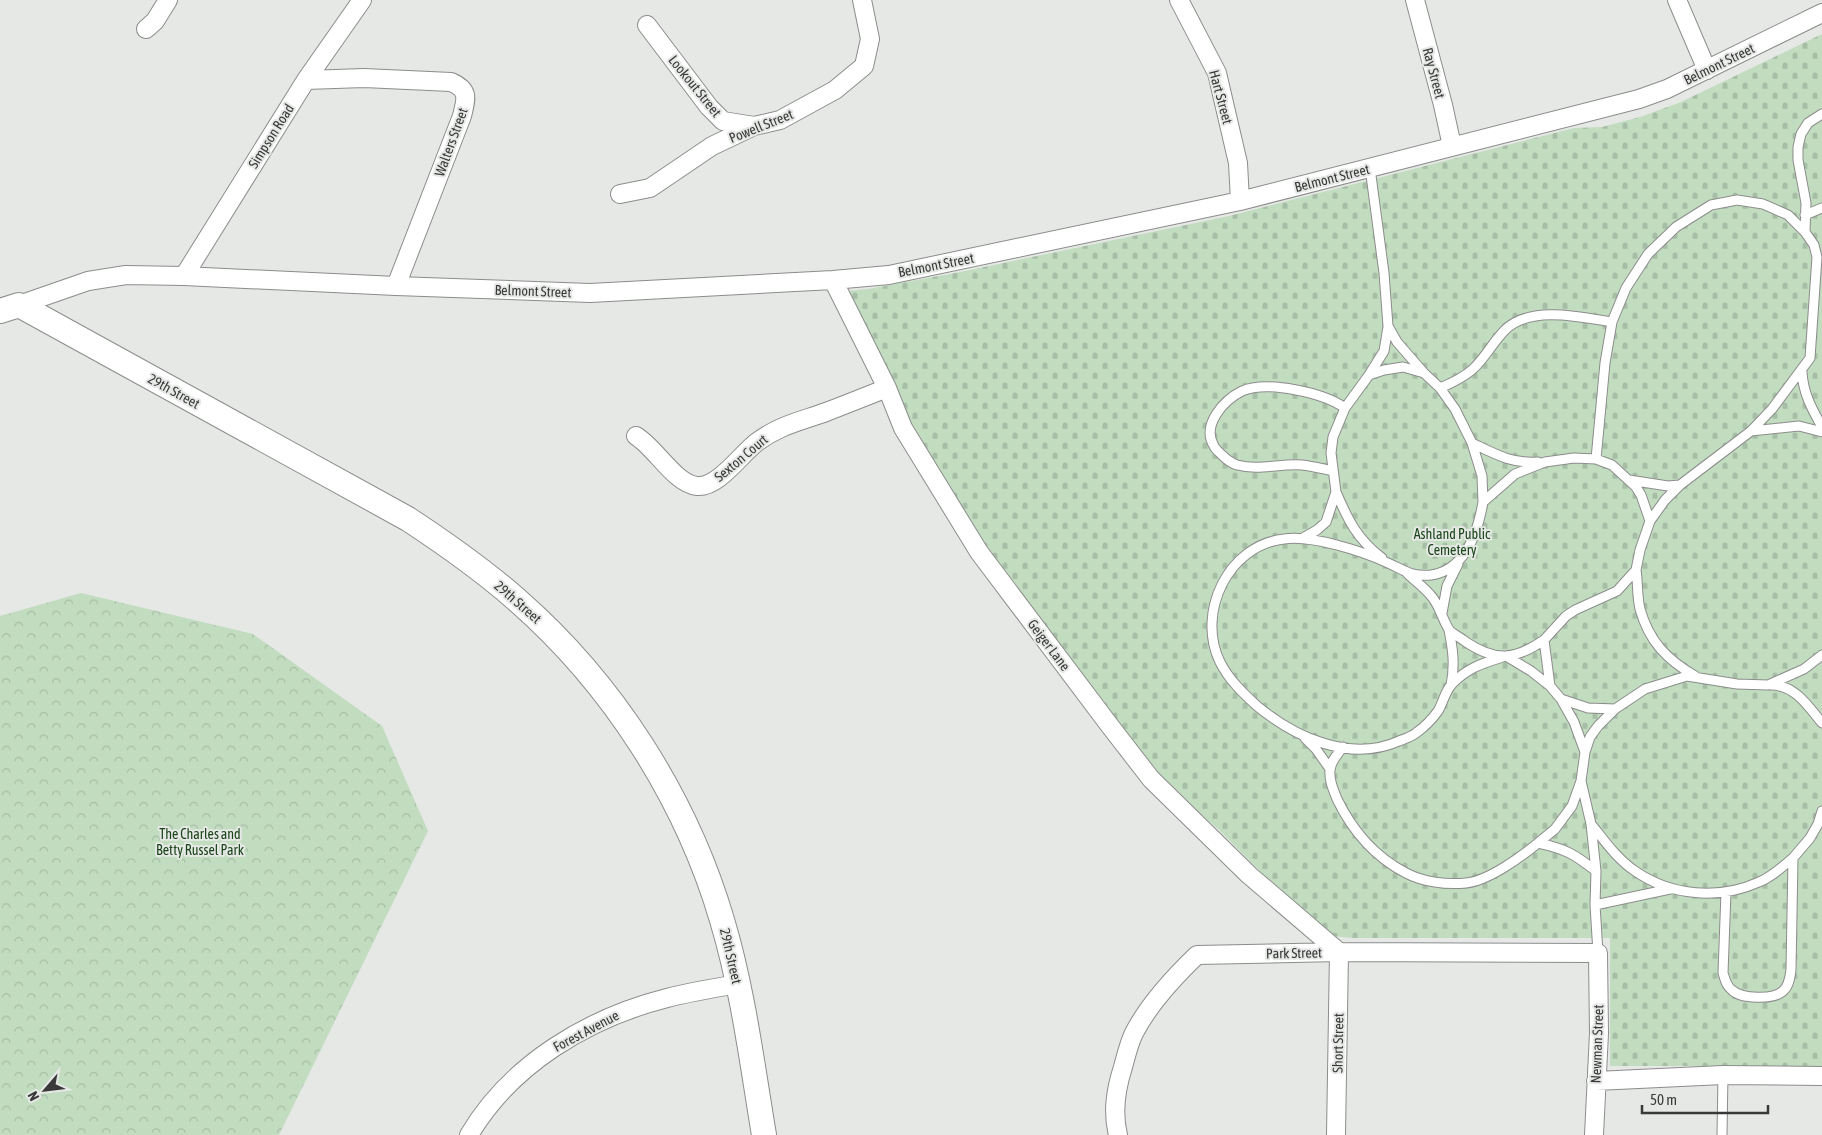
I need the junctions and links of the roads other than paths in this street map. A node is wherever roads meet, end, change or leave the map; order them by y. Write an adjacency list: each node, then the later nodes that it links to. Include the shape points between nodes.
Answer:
1 (168, 0): 9 (street)
2 (362, 0): 11 (street, Simpson Road)
3 (862, 0): 13 (street, Powell Street, via 870,39 864,66 811,104 780,120)
4 (1179, 0): 17 (street, Hart Street, via 1217,73 1238,163)
5 (1414, 0): 14 (street, Ray Street)
6 (1677, 0): 10 (street)
7 (1822, 13): 10 (street, Belmont Street)
8 (648, 25): 13 (street, Lookout Street, via 723,121)
9 (146, 29)
10 (1707, 70): 14 (street, Belmont Street, via 1639,99)
11 (306, 80): 21 (street, Simpson Road); 24 (street, Walters Street, via 364,78 451,82 464,91 466,98 462,116)
12 (1822, 114): 19 (lane, via 1808,123 1798,147)
13 (754, 126): 16 (street, Powell Street, via 712,146 650,188)
14 (1452, 146): 15 (street, Belmont Street)
15 (1370, 168): 17 (street, Belmont Street); 27 (lane)
16 (620, 194)
17 (1240, 201): 22 (street, Belmont Street, via 922,269)
18 (1822, 208): 19 (lane)
19 (1806, 215): 20 (lane)
20 (1805, 232): 23 (lane, via 1818,257); 26 (lane, via 1788,215 1764,204 1737,200 1711,205 1676,227 1648,254 1626,288)
21 (184, 276): 24 (street, Belmont Street); 25 (street, Belmont Street, via 106,277)
22 (833, 280): 24 (street, Belmont Street, via 590,293); 31 (street, Geiger Lane)
23 (1819, 281): 28 (lane, via 1810,358)
24 (396, 286)
25 (9, 308): 79 (street, 29th Street, via 408,519 489,576 545,626 604,691 668,790 712,887)
26 (1612, 322): 32 (lane, via 1554,314 1516,322 1506,329 1474,368); 39 (lane)
27 (1388, 326): 29 (lane, via 1396,342); 30 (lane, via 1384,351)
28 (1802, 372): 34 (lane, via 1808,400); 35 (lane)
29 (1424, 373): 30 (lane, via 1403,367); 32 (lane)
30 (1369, 375): 33 (lane)
31 (887, 388): 37 (street, Sexton Court, via 782,426 756,442 716,480 698,486 679,477 644,440); 77 (street, Geiger Lane, via 903,428 979,552 1151,779 1249,875)
32 (1440, 388): 38 (lane)
33 (1345, 408): 41 (lane, via 1334,437); 41 (lane, via 1282,387 1254,388 1241,392 1220,406 1211,427 1214,447 1228,461 1238,465 1263,468 1302,465)
34 (1822, 427)
35 (1751, 431): 36 (lane, via 1799,426); 43 (lane)
36 (1822, 432)
37 (636, 436)
38 (1472, 443): 40 (lane, via 1505,459); 45 (lane, via 1482,476)
39 (1596, 459): 40 (lane); 42 (lane, via 1612,465)
40 (1545, 462): 45 (lane, via 1515,474)
41 (1332, 471): 44 (lane)
42 (1628, 480): 43 (lane); 46 (lane, via 1641,495)
43 (1680, 485): 46 (lane)
44 (1336, 492): 47 (lane, via 1326,522); 49 (lane, via 1357,535)
45 (1483, 502): 48 (lane, via 1472,542)
46 (1650, 521): 50 (lane)
47 (1303, 538): 49 (lane); 64 (lane, via 1269,542 1255,548 1231,568 1216,597 1212,631 1220,663 1240,691 1267,714)
48 (1460, 560): 51 (lane, via 1431,574); 52 (lane, via 1447,586)
49 (1388, 563): 51 (lane)
50 (1636, 570): 54 (lane, via 1617,591 1566,616); 57 (lane, via 1640,607 1649,632 1663,653)
51 (1407, 574): 52 (lane, via 1432,597)
52 (1442, 613): 53 (lane)
53 (1449, 630): 56 (lane, via 1487,654); 58 (lane, via 1454,653)
54 (1544, 640): 56 (lane, via 1526,652); 60 (lane)
55 (1822, 655): 59 (lane, via 1804,668)
56 (1506, 656): 58 (lane, via 1473,667); 60 (lane)
57 (1700, 678): 59 (lane); 62 (lane, via 1687,676 1645,689)
58 (1451, 685): 65 (lane, via 1438,711 1416,734 1388,746)
59 (1768, 685): 63 (lane, via 1780,685 1793,692 1804,700)
60 (1550, 686): 61 (lane)
61 (1561, 698): 62 (lane, via 1588,708); 66 (lane)
62 (1615, 709): 66 (lane, via 1590,737)
63 (1822, 723)
64 (1303, 736): 65 (lane); 67 (lane)
65 (1343, 747): 67 (lane)
66 (1585, 752): 68 (lane)
67 (1330, 769): 71 (lane, via 1334,792 1361,837 1382,857 1419,879 1433,882 1478,881 1519,858)
68 (1581, 781): 70 (lane); 71 (lane, via 1572,806)
69 (1822, 811): 72 (lane, via 1810,838)
70 (1591, 824): 73 (lane); 74 (lane, via 1635,871)
71 (1538, 843): 73 (lane, via 1573,853)
72 (1793, 858): 75 (lane, via 1774,874); 75 (lane, via 1791,970 1785,990 1778,995 1759,998 1739,995 1726,982 1723,973)
73 (1596, 871): 76 (lane)
74 (1670, 889): 75 (lane, via 1697,893); 76 (lane)
75 (1726, 892)
76 (1595, 905): 78 (lane)
77 (1339, 952): 78 (street, Park Street); 85 (street, Park Street, via 1197,955 1174,977 1133,1035 1117,1085 1114,1106); 86 (street, Short Street)
78 (1598, 953): 82 (street, Newman Street)
79 (738, 984): 83 (street, Forest Avenue, via 666,998 585,1029 530,1064 503,1088); 84 (street, 29th Street)
80 (1723, 1075): 81 (street); 82 (street); 88 (lane)
81 (1822, 1076)
82 (1596, 1081): 87 (street, Newman Street)
83 (469, 1135)
84 (764, 1135)
85 (1118, 1135)
86 (1336, 1135)
87 (1594, 1135)
88 (1722, 1135)

